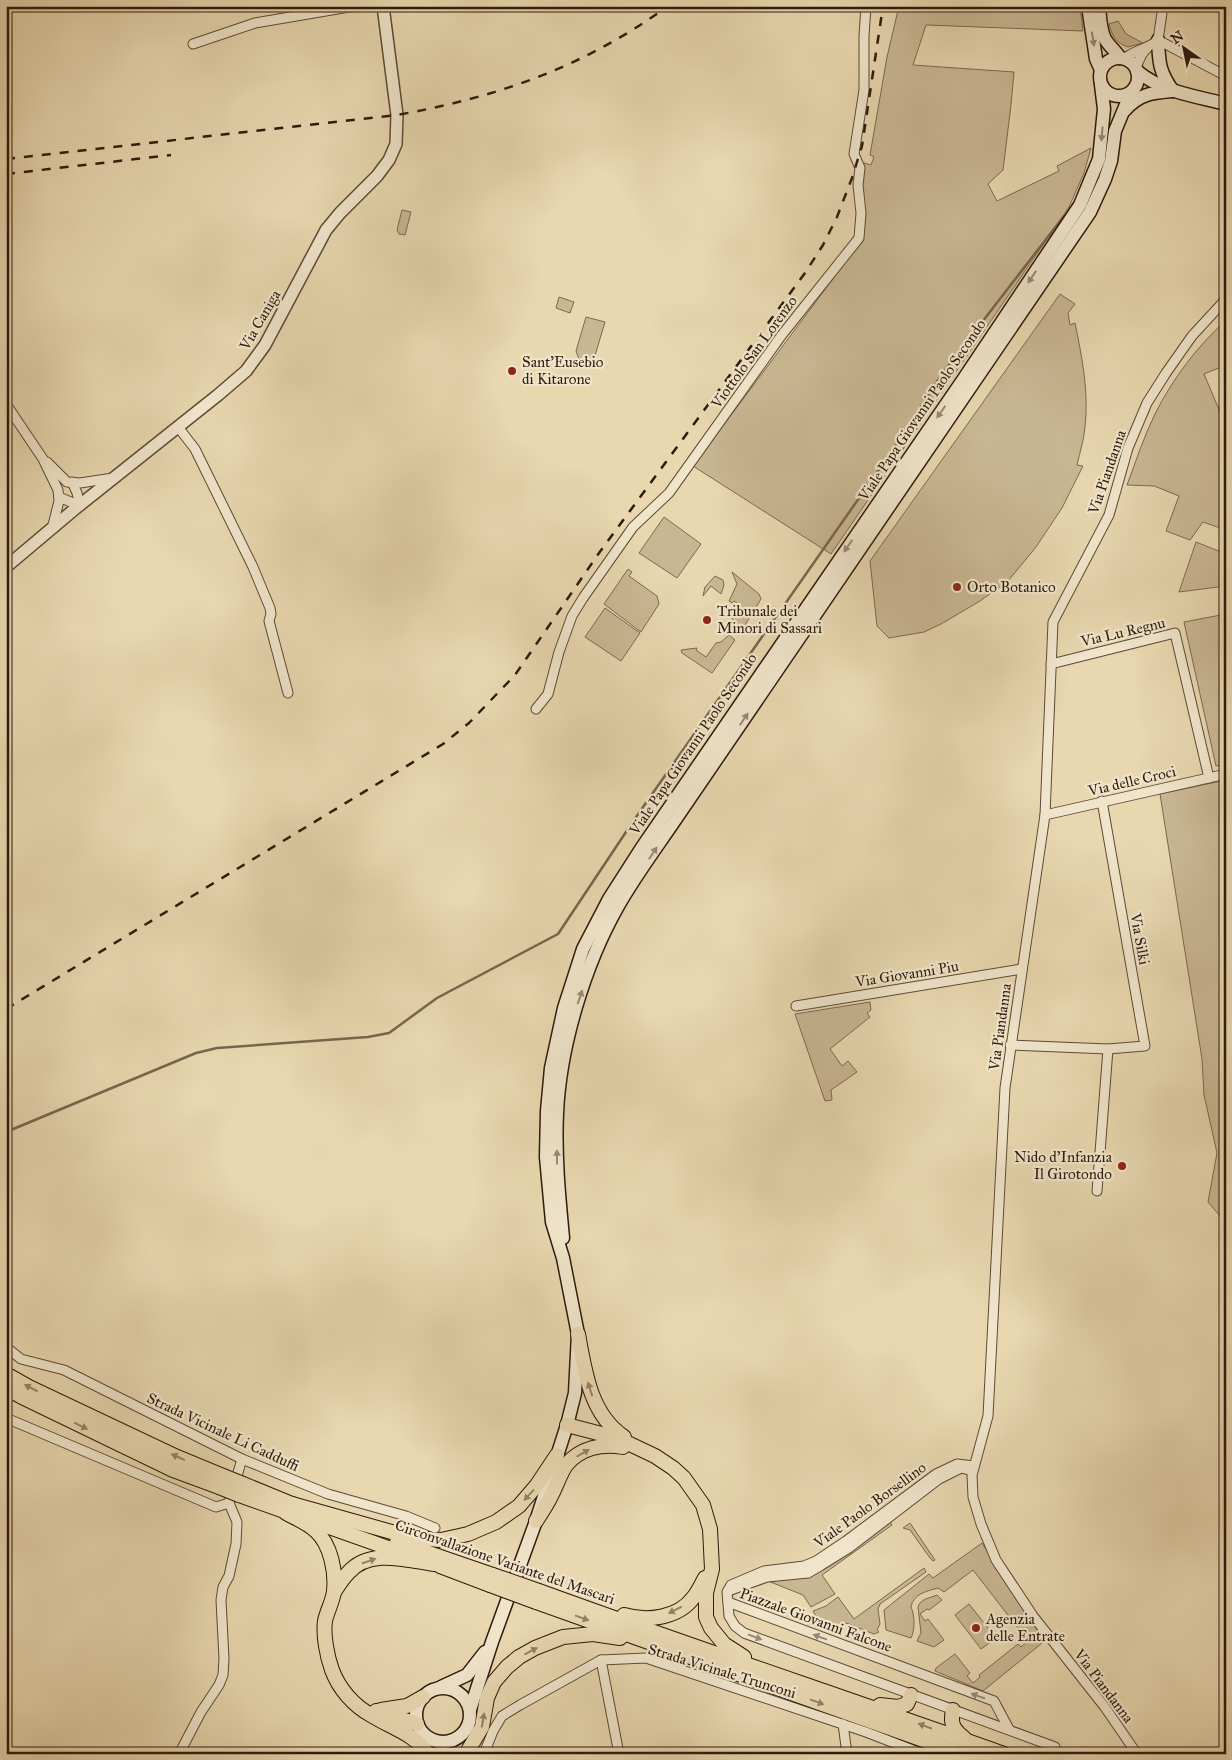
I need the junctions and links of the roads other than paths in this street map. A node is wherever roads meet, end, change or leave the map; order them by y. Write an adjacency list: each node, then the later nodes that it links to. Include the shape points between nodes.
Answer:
1 (356, 6): 8 (street, via 255,23)
2 (383, 6): 21 (street, Via Caniga, via 397,115 396,144 389,160 326,230 265,345 246,371)
3 (866, 6): 31 (street, Viottolo San Lorenzo, via 864,90 854,154 860,168 859,238 781,336 668,494 633,527 583,598 558,652 548,694)
4 (1088, 6): 11 (main road, one-way to 11, via 1096,59)
5 (1099, 6): 9 (main road, via 1102,32 1108,44)
6 (1163, 6): 7 (street)
7 (1153, 43): 9 (street); 10 (street, via 1142,54); 12 (street); 14 (main road, via 1162,76)
8 (193, 44)
9 (1122, 55): 10 (main road); 11 (main road, via 1109,61)
10 (1136, 69): 14 (main road, via 1152,82); 15 (main road, via 1137,83)
11 (1101, 70): 13 (main road)
12 (1226, 76)
13 (1101, 85): 15 (main road, via 1115,96); 41 (main road, Viale Papa Giovanni Paolo Secondo, one-way to 41, via 1104,109 1099,159 1080,205 641,849 609,899 584,949 564,1008 551,1068 547,1111 546,1157 552,1222)
14 (1173, 91): 16 (main road); 17 (main road)
15 (1128, 94): 16 (main road); 18 (main road, Viale Papa Giovanni Paolo Secondo)
16 (1143, 96): 18 (main road)
17 (1226, 104)
18 (1122, 114): 41 (main road, Viale Papa Giovanni Paolo Secondo, one-way to 18, via 557,1111 564,1061 575,1013 595,954 618,906 1090,212 1111,161)
19 (1226, 299): 29 (street, Via Piandanna, via 1192,336 1148,403 1128,448 1109,515 1053,622)
20 (6, 404): 22 (street)
21 (178, 427): 23 (street, Via Caniga); 30 (street, via 195,449 270,608 271,628)
22 (43, 458): 24 (street, via 67,482); 25 (street)
23 (116, 477): 24 (street); 26 (street, Via Caniga)
24 (72, 482): 26 (street)
25 (59, 497): 26 (street); 27 (street)
26 (80, 506): 27 (street, Via Caniga)
27 (52, 529): 28 (street, Via Caniga)
28 (6, 568)
29 (1051, 664): 33 (street, Via Lu Regnu, via 1175,634); 35 (street, Via Piandanna)
30 (288, 693)
31 (536, 709)
32 (1226, 774): 33 (street, Via delle Croci)
33 (1209, 778): 34 (street, Via delle Croci)
34 (1102, 801): 35 (street, Via delle Croci); 39 (street, Via Silki, via 1145,1046)
35 (1045, 815): 36 (street, Via Piandanna)
36 (1022, 969): 37 (street, Via Giovanni Piu); 38 (street, Via Piandanna)
37 (796, 1006)
38 (1010, 1045): 39 (street, Via Silki); 51 (street, Via Piandanna, via 1004,1098 988,1416)
39 (1108, 1049): 40 (street)
40 (1097, 1191)
41 (563, 1258): 42 (main road, Viale Papa Giovanni Paolo Secondo)
42 (578, 1334): 47 (main road, Viale Papa Giovanni Paolo Secondo, via 575,1393); 48 (highway, one-way to 42, via 615,1431 601,1415 589,1387)
43 (6, 1347): 50 (street, Strada Vicinale Li Cadduffi, via 21,1359 64,1370)
44 (6, 1374): 52 (highway, Circonvallazione Variante del Mascari, one-way to 44, via 177,1457)
45 (6, 1388): 52 (highway, Circonvallazione Variante del Mascari, one-way to 52, via 173,1470)
46 (6, 1418): 53 (street, via 216,1507)
47 (567, 1426): 48 (highway, via 617,1438); 49 (main road, Viale Papa Giovanni Paolo Secondo)
48 (643, 1451): 55 (highway, one-way to 48, via 566,1466 581,1453 607,1444); 57 (highway, via 679,1473 698,1496 710,1529)
49 (557, 1456): 54 (highway, one-way to 54, via 518,1506 496,1522 468,1534 441,1540 413,1538); 55 (main road, Viale Papa Giovanni Paolo Secondo)
50 (242, 1458): 53 (street); 56 (street, Strada Vicinale Li Cadduffi, via 328,1494 406,1516)
51 (974, 1469): 62 (street, Viale Paolo Borsellino, via 961,1468 939,1479 849,1548 814,1570 767,1577 728,1592); 92 (street, Via Piandanna, via 973,1497 980,1524 996,1560 1033,1616 1104,1706)
52 (221, 1482): 53 (highway, Circonvallazione Variante del Mascari, bridge)
53 (237, 1494): 54 (highway, Circonvallazione Variante del Mascari); 82 (street, via 236,1544 221,1600 223,1675)
54 (289, 1509): 58 (highway, Circonvallazione Variante del Mascari); 59 (highway, Circonvallazione Variante del Mascari); 60 (highway, via 316,1531 326,1547 333,1566)
55 (536, 1521): 63 (main road, Viale Papa Giovanni Paolo Secondo)
56 (435, 1528)
57 (711, 1558): 61 (highway, one-way to 61, via 692,1600 676,1611 656,1618 632,1618); 67 (highway, via 705,1607 706,1617 716,1636 731,1650)
58 (434, 1564): 59 (highway, Circonvallazione Variante del Mascari); 60 (highway, one-way to 58, via 349,1572 363,1562 380,1557)
59 (492, 1580): 61 (highway, Circonvallazione Variante del Mascari, bridge)
60 (334, 1592): 68 (highway, via 325,1622 326,1646 332,1671)
61 (538, 1596): 64 (highway, Circonvallazione Variante del Mascari, one-way to 64); 67 (highway, Circonvallazione Variante del Mascari)
62 (728, 1602): 69 (street, Piazzale Giovanni Falcone, one-way to 69, via 729,1616 744,1633); 77 (street, Piazzale Giovanni Falcone, one-way to 62, via 994,1701)
63 (492, 1642): 66 (main road, Viale Papa Giovanni Paolo Secondo, via 467,1675); 73 (main road, Viale Papa Giovanni Paolo Secondo)
64 (683, 1654): 81 (highway, Circonvallazione Variante del Mascari, one-way to 81); 86 (highway, one-way to 64, via 482,1727 487,1698 494,1682 519,1657 535,1648 562,1637 593,1634)
65 (601, 1660): 76 (street, Strada Vicinale Trunconi, via 646,1658); 87 (street, Strada Vicinale Trunconi, via 502,1716); 88 (street)
66 (438, 1688): 70 (main road); 73 (main road, via 456,1691 466,1699)
67 (821, 1690): 71 (highway, Circonvallazione Variante del Mascari)
68 (344, 1691): 72 (highway); 83 (highway, via 358,1706 409,1736)
69 (914, 1696): 71 (highway, via 907,1704 898,1707); 74 (street, Piazzale Giovanni Falcone)
70 (423, 1697): 72 (highway, via 407,1706); 75 (main road, via 416,1713)
71 (862, 1703): 81 (highway, Circonvallazione Variante del Mascari, one-way to 71)
72 (374, 1710): 75 (highway)
73 (470, 1710): 78 (main road, via 469,1724)
74 (953, 1710): 77 (street, Piazzale Giovanni Falcone); 81 (highway, via 953,1728)
75 (417, 1724): 79 (main road)
76 (843, 1724): 89 (street); 90 (street, Strada Vicinale Trunconi)
77 (1009, 1730): 80 (street, Piazzale Giovanni Falcone)
78 (462, 1736): 79 (main road, via 446,1742); 85 (main road)
79 (427, 1737): 84 (main road)
80 (1055, 1747)
81 (966, 1748): 91 (highway, Circonvallazione Variante del Mascari)
82 (179, 1754)
83 (428, 1754)
84 (437, 1754)
85 (455, 1754)
86 (466, 1754)
87 (484, 1754)
88 (619, 1754)
89 (846, 1754)
90 (923, 1754)
91 (1004, 1754)
92 (1137, 1754)

